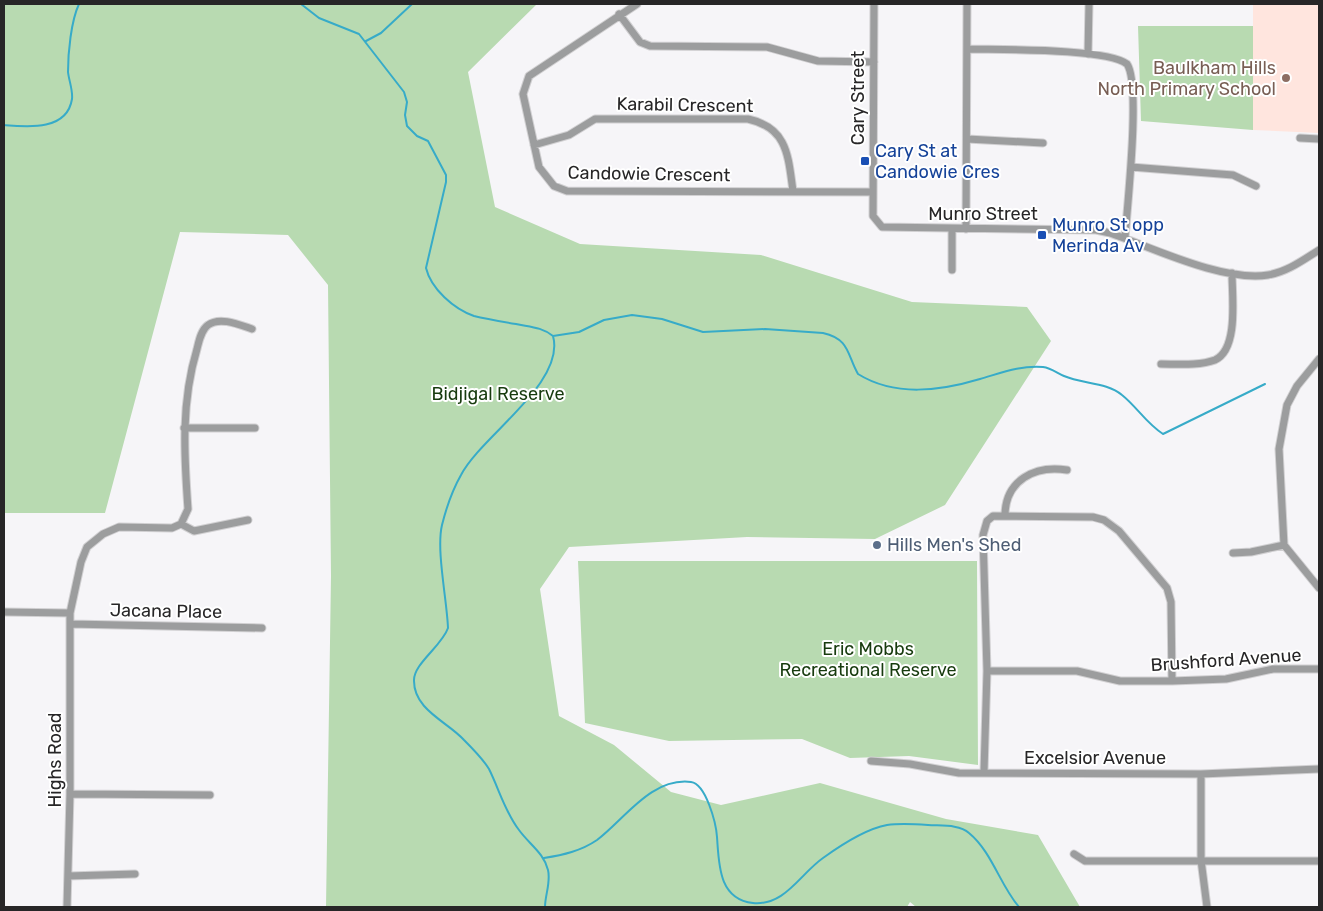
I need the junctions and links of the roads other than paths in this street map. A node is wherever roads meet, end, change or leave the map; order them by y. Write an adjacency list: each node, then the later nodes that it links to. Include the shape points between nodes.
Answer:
1 (637, 4): 5 (street, Candowie Crescent)
2 (874, 4): 8 (street, Cary Street)
3 (967, 4): 6 (street)
4 (1088, 4): 7 (street)
5 (619, 14): 8 (street, via 640,42 650,46 767,47 818,61); 13 (street, Candowie Crescent, via 529,76 523,94)
6 (967, 49): 7 (street); 10 (street)
7 (1088, 54): 14 (street, via 1124,62 1129,67)
8 (874, 62): 17 (street, Cary Street)
9 (1300, 138): 11 (street)
10 (967, 139): 12 (street); 19 (street)
11 (1319, 139)
12 (1043, 143)
13 (534, 145): 16 (street, Candowie Crescent, via 539,167 547,179 567,191); 16 (street, Karabil Crescent, via 569,135 595,119 748,118 763,122 780,136)
14 (1131, 168): 15 (street, via 1234,175); 20 (street)
15 (1256, 186)
16 (793, 191): 17 (street, Candowie Crescent)
17 (872, 192): 18 (street, Munro Street, via 873,216 882,227)
18 (952, 229): 19 (street, Munro Street); 22 (street)
19 (966, 229): 20 (street, Munro Street, via 1086,229)
20 (1125, 238): 23 (street, Munro Street)
21 (1319, 250): 23 (street, Munro Street, via 1279,272 1262,275)
22 (952, 270)
23 (1232, 273): 26 (street, via 1231,340 1225,352 1208,362)
24 (252, 329): 27 (street, via 224,321 209,324 203,330 184,406)
25 (1319, 359): 33 (street, via 1297,386 1287,405 1282,426 1279,449)
26 (1161, 364)
27 (184, 428): 28 (street); 32 (street, via 188,509)
28 (255, 428)
29 (1067, 470): 30 (street, via 1039,469 1025,476 1009,496)
30 (1005, 516): 41 (street, via 993,516 983,527); 42 (street, via 1093,517 1104,520 1119,531 1163,581 1170,595)
31 (248, 520): 32 (street, via 194,531)
32 (181, 524): 37 (street, Highs Road, via 172,528 120,527 103,534 87,547)
33 (1284, 545): 34 (street); 35 (street)
34 (1233, 553)
35 (1319, 588)
36 (4, 612): 37 (street)
37 (70, 613): 38 (street, Highs Road)
38 (70, 624): 39 (street, Jacana Place); 47 (street, Highs Road)
39 (262, 628)
40 (1319, 669): 42 (street, Brushford Avenue, via 1273,669 1226,679)
41 (987, 671): 42 (street, Brushford Avenue, via 1077,671 1120,681); 45 (street)
42 (1172, 681)
43 (871, 761): 45 (street, Excelsior Avenue, via 959,773)
44 (1319, 769): 46 (street, Excelsior Avenue)
45 (984, 772): 46 (street, Excelsior Avenue)
46 (1201, 774): 50 (street)
47 (70, 794): 48 (street); 53 (street, Highs Road)
48 (210, 795)
49 (1074, 854): 50 (street, via 1085,861)
50 (1201, 860): 51 (street); 55 (street)
51 (1319, 861)
52 (135, 874): 53 (street)
53 (68, 876): 54 (street, Highs Road)
54 (67, 907)
55 (1207, 907)

